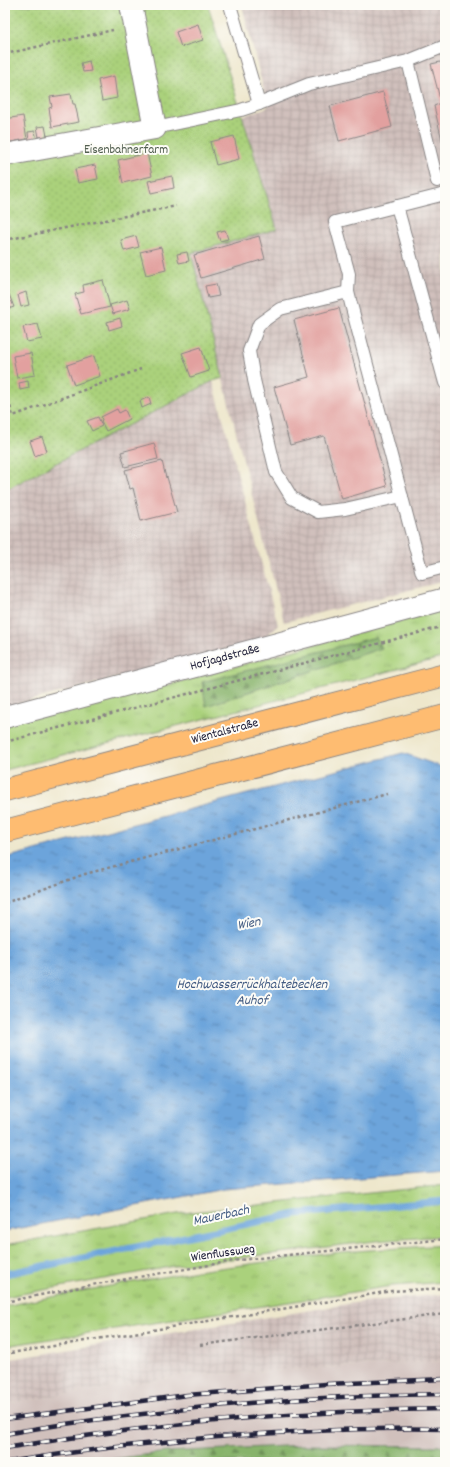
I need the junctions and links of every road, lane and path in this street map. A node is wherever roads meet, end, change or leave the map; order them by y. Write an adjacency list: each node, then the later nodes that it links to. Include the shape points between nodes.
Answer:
1 (230, 5): 6 (lane)
2 (133, 15): 4 (path); 7 (street)
3 (445, 46): 5 (lane)
4 (5, 54)
5 (408, 61): 6 (lane, via 309,84); 9 (lane, via 437,182)
6 (259, 104): 7 (lane)
7 (155, 128): 8 (street)
8 (5, 155)
9 (445, 180)
10 (445, 194): 12 (lane)
11 (176, 206): 13 (path)
12 (397, 206): 14 (lane, via 335,222 349,274); 16 (lane)
13 (5, 240)
14 (348, 292): 18 (lane); 18 (lane, via 280,309 259,324 249,351 276,472 292,498 318,512 345,509)
15 (141, 369): 17 (path, via 13,416)
16 (445, 383)
17 (5, 389)
18 (402, 496): 19 (lane, via 422,573)
19 (445, 567)
20 (445, 599): 24 (street, Hofjagdstraße)
21 (445, 626): 25 (path)
22 (445, 675): 26 (main road, Wientalstraße)
23 (445, 716): 28 (main road)
24 (5, 717)
25 (5, 742)
26 (5, 790)
27 (387, 794): 29 (path, via 85,874)
28 (5, 831)
29 (5, 903)
30 (445, 1239): 32 (path, Wienflussweg, via 239,1260)
31 (445, 1288): 35 (path, via 392,1291)
32 (5, 1302)
33 (445, 1314): 34 (path)
34 (200, 1345)
35 (5, 1354)

